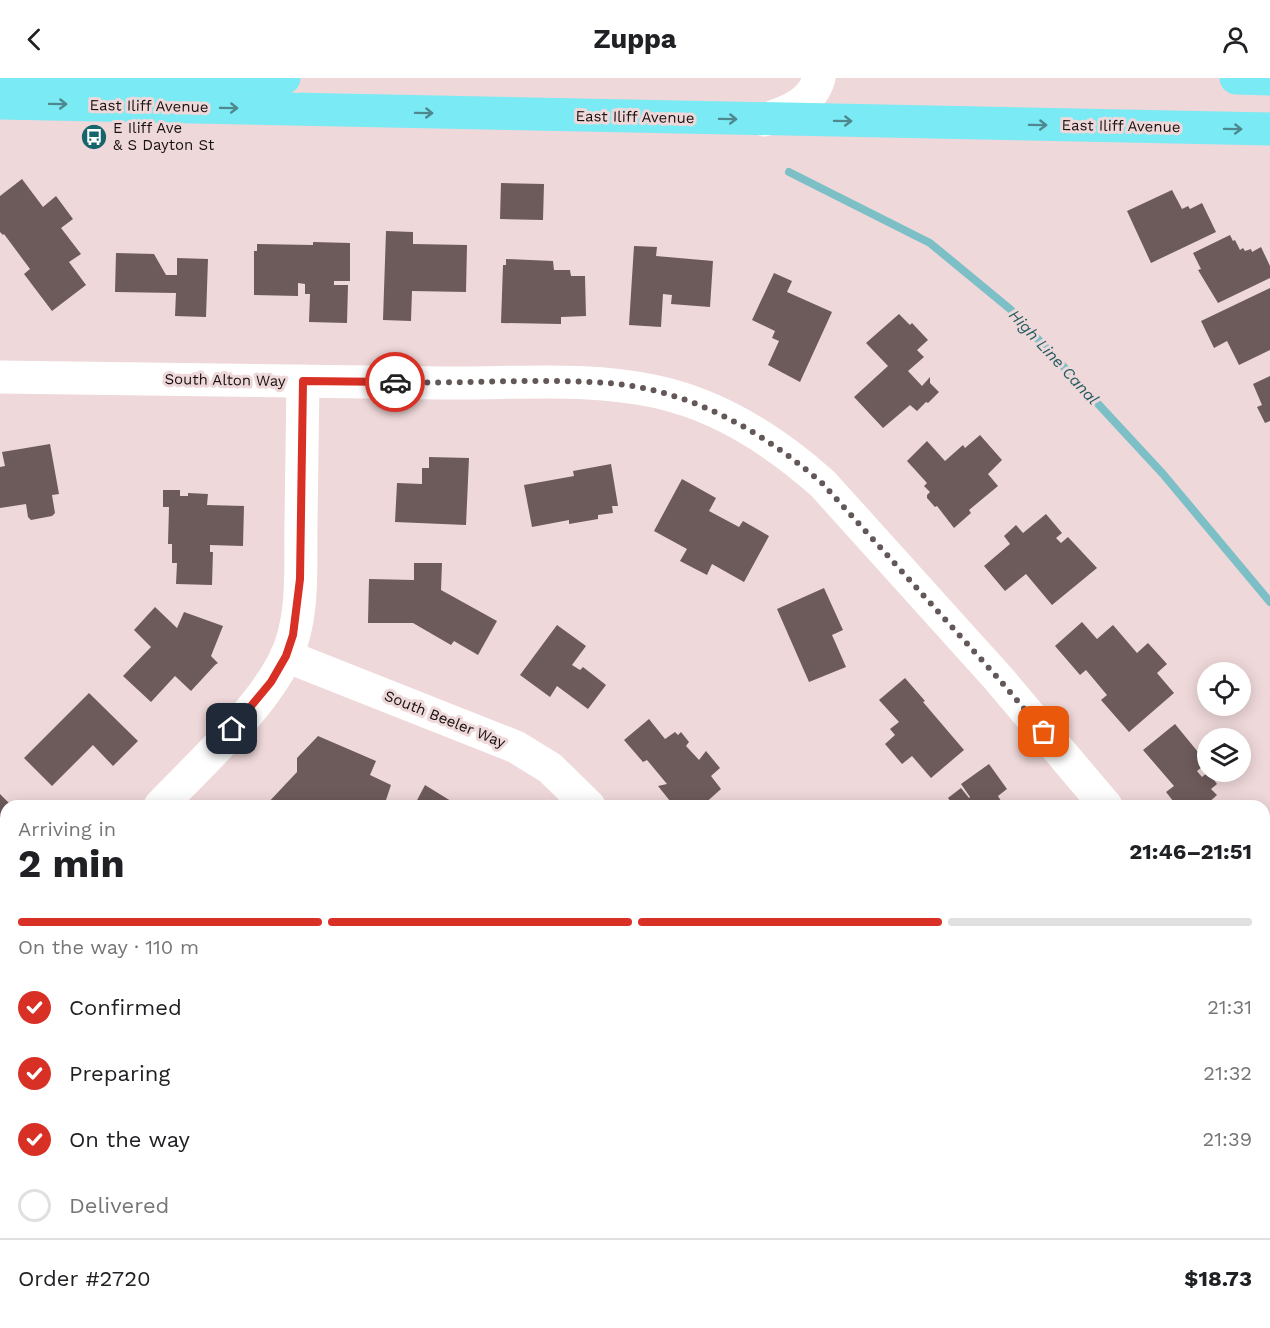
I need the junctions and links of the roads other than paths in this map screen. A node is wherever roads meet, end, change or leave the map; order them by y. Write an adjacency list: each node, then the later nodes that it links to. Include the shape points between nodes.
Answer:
1 (2, 78): 2 (main road)
2 (284, 78)
3 (819, 78): 7 (street, via 811,95 798,106)
4 (1236, 78): 5 (main road)
5 (1270, 79)
6 (0, 103): 7 (main road, East Iliff Avenue, one-way to 7)
7 (764, 120): 8 (main road, East Iliff Avenue, one-way to 8)
8 (1270, 129)
9 (0, 376): 10 (street, South Alton Way)
10 (303, 381): 11 (street, via 300,579 296,622); 14 (street, South Alton Way, via 610,383 660,392 753,430 823,484 998,678)
11 (286, 656): 12 (street, via 271,682 232,729); 13 (street, South Beeler Way, via 516,747 550,768)
12 (166, 800)
13 (583, 800)
14 (1101, 800)

